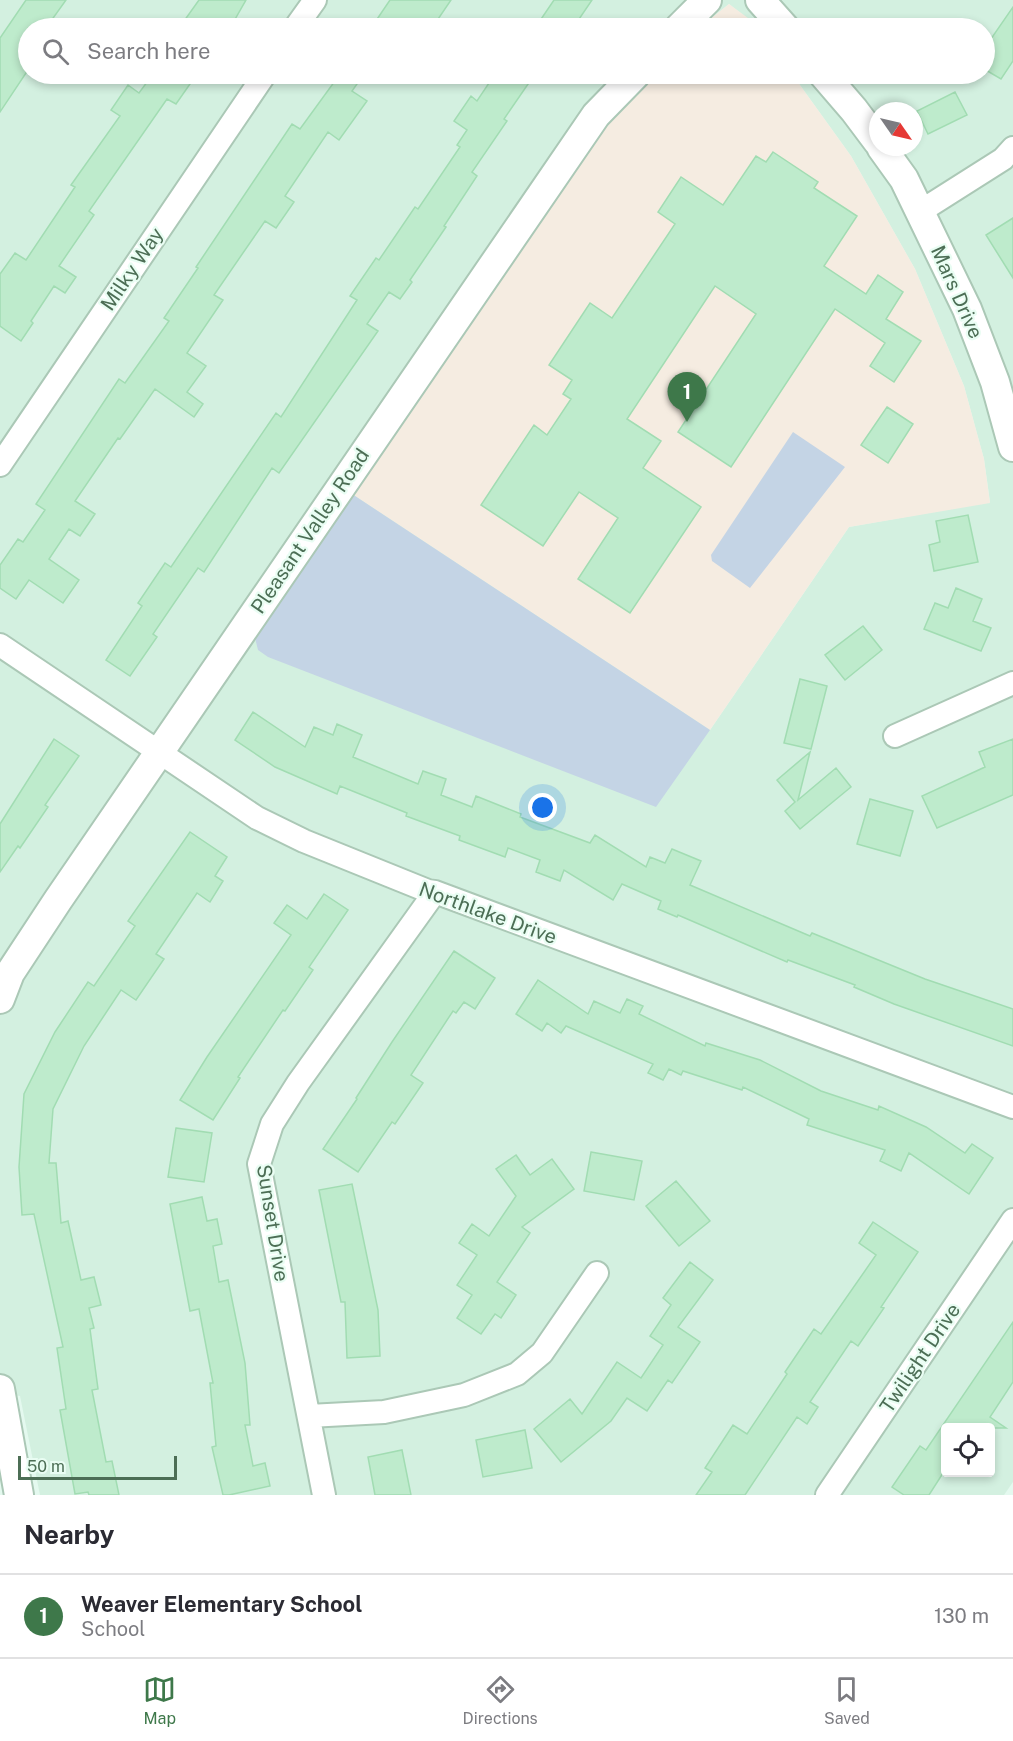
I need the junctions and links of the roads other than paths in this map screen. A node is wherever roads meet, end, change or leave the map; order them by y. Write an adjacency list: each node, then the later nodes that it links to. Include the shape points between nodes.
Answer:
1 (315, 0): 4 (street)
2 (707, 0): 5 (street)
3 (759, 0): 6 (street)
4 (302, 18)
5 (690, 18)
6 (776, 18)
7 (258, 84): 15 (street, Milky Way)
8 (626, 84): 19 (street, Pleasant Valley Road, via 596,115)
9 (832, 84): 10 (street)
10 (869, 130)
11 (1013, 148): 13 (street, via 1003,159)
12 (888, 156): 13 (street, Mars Drive)
13 (921, 211): 14 (street, Mars Drive, via 995,382)
14 (1013, 447)
15 (0, 465)
16 (0, 645): 19 (street, Northlake Drive)
17 (1013, 683): 18 (street)
18 (895, 736)
19 (159, 753): 20 (street, Northlake Drive, via 257,818 304,842); 21 (street, Pleasant Valley Road, via 10,973)
20 (435, 892): 22 (street, Northlake Drive); 26 (street, Sunset Drive, via 298,1083 272,1124 259,1164)
21 (0, 999)
22 (1013, 1107)
23 (1013, 1220): 29 (street, Twilight Drive)
24 (597, 1273): 26 (street, via 542,1353 517,1374 464,1395 384,1412)
25 (0, 1389): 27 (street)
26 (309, 1416): 28 (street, Sunset Drive)
27 (19, 1495)
28 (324, 1495)
29 (827, 1495)

